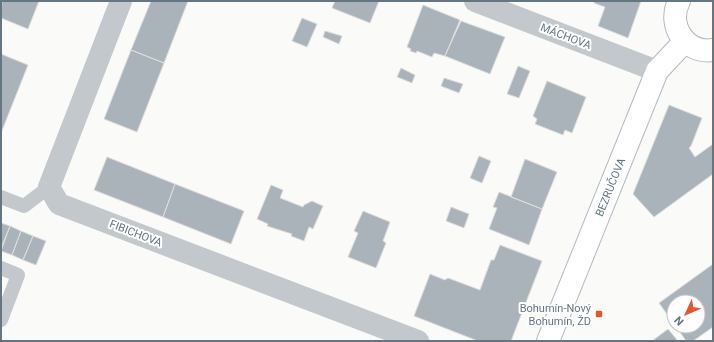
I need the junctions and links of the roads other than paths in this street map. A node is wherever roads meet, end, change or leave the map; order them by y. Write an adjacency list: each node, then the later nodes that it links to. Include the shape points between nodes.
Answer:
1 (120, 1): 7 (street)
2 (475, 1): 6 (street, MÁCHOVA)
3 (679, 1): 4 (main road, via 674,20 677,32)
4 (685, 41): 5 (main road, via 694,48); 6 (main road, BEZRUČOVA)
5 (713, 50)
6 (657, 71): 12 (main road, BEZRUČOVA)
7 (48, 187): 8 (lane, via 24,206); 11 (street, FIBICHOVA, via 59,204)
8 (1, 197)
9 (1, 268): 10 (lane, via 18,275)
10 (1, 320)
11 (418, 341)
12 (548, 341)

